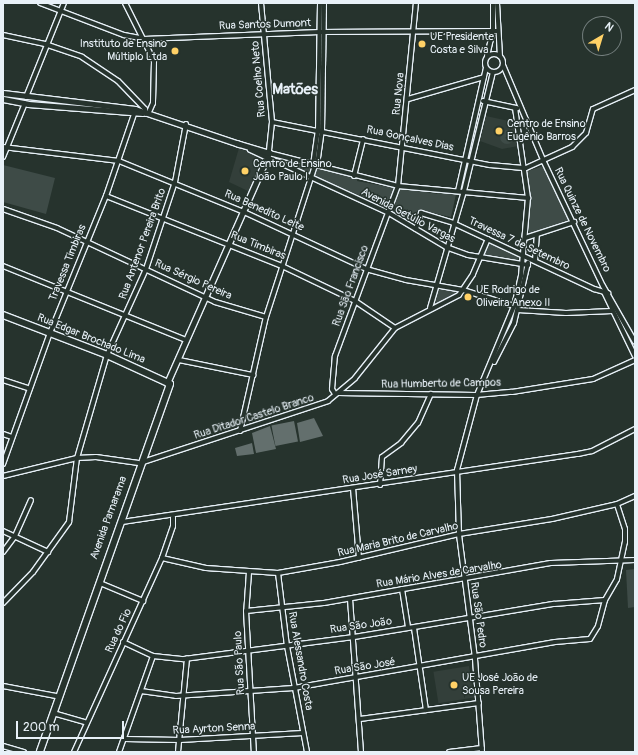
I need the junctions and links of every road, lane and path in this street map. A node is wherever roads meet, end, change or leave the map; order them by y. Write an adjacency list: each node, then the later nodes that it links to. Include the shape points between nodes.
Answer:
1 (40, 3): 10 (street, Rua Santos Dumont)
2 (64, 3): 10 (street)
3 (125, 3): 16 (street)
4 (261, 3): 14 (street, Rua Coelho Neto)
5 (320, 3): 13 (street)
6 (324, 3): 13 (street)
7 (416, 3): 11 (street, Rua Nova)
8 (493, 3): 12 (street)
9 (497, 3): 12 (street)
10 (60, 12): 16 (street, Rua Santos Dumont); 17 (street)
11 (414, 30): 12 (street, Rua Santos Dumont); 13 (street, Rua Santos Dumont); 28 (street, Rua Nova)
12 (495, 31): 18 (street); 19 (street)
13 (322, 32): 14 (street, Rua Santos Dumont); 40 (street)
14 (264, 33): 16 (street, Rua Santos Dumont); 38 (street, Rua Coelho Neto)
15 (3, 35): 17 (street)
16 (144, 39): 37 (street, via 152,52 155,75 153,103)
17 (45, 44): 26 (street); 37 (street, via 73,53 107,73 146,109)
18 (487, 56): 19 (street); 21 (street)
19 (500, 56): 20 (street)
20 (503, 65): 22 (street); 34 (street, Rua Quinze de Novembro)
21 (486, 68): 22 (street); 23 (street)
22 (493, 72): 30 (street)
23 (484, 77): 28 (street); 29 (street)
24 (635, 90): 50 (street, Rua Gonçalves Dias, via 597,106 582,138 572,147)
25 (3, 93): 26 (street)
26 (26, 97): 31 (street); 32 (street)
27 (3, 99): 31 (street)
28 (408, 99): 43 (street, Rua Nova)
29 (479, 100): 30 (street); 47 (street)
30 (485, 101): 33 (street); 49 (street)
31 (25, 103): 35 (street); 44 (street)
32 (99, 105): 35 (street); 36 (street)
33 (515, 108): 34 (street); 52 (street, Rua São Pedro)
34 (522, 108): 50 (street, Rua Quinze de Novembro)
35 (98, 111): 36 (street)
36 (134, 111): 37 (street); 48 (street, Travessa Timbiras)
37 (146, 114): 39 (street)
38 (272, 122): 40 (street, Rua Gonçalves Dias); 45 (street, Rua Coelho Neto)
39 (186, 124): 45 (street); 55 (street, Rua Antenor Pereira Brito)
40 (320, 131): 41 (street, Rua Gonçalves Dias); 51 (street)
41 (363, 139): 43 (street, Rua Gonçalves Dias); 53 (street)
42 (3, 146): 44 (street, Rua Benedito Leite)
43 (402, 146): 47 (street, Rua Gonçalves Dias); 56 (street, Rua Nova)
44 (8, 147): 46 (street); 48 (street, Rua Benedito Leite)
45 (268, 155): 51 (street); 54 (street, Avenida Getúlio Vargas); 62 (street, Avenida Parnarama)
46 (3, 157)
47 (466, 160): 49 (street, Rua Gonçalves Dias); 58 (street)
48 (119, 161): 55 (street, Rua Benedito Leite); 59 (street, Travessa Timbiras)
49 (472, 161): 52 (street, Rua Gonçalves Dias); 57 (street)
50 (544, 162): 52 (street, Rua Gonçalves Dias); 65 (street, Rua Quinze de Novembro)
51 (315, 165): 53 (street); 54 (street)
52 (526, 168): 60 (street, Rua São Pedro)
53 (354, 176): 56 (street)
54 (312, 178): 63 (street, Avenida Getúlio Vargas); 68 (street)
55 (175, 182): 62 (street, Rua Benedito Leite); 64 (street, Rua Antenor Pereira Brito)
56 (398, 186): 58 (street); 63 (street, Rua São Francisco)
57 (464, 191): 58 (street); 60 (street)
58 (459, 193): 66 (street)
59 (106, 196): 64 (street, Rua Timbiras); 72 (street, Travessa Timbiras)
60 (528, 198): 70 (street, Rua São Pedro)
61 (3, 209): 72 (street, Rua Sérgio Pereira, via 32,217)
62 (244, 212): 68 (street, Rua Benedito Leite); 73 (street, Avenida Parnarama)
63 (388, 213): 67 (street, Avenida Getúlio Vargas); 82 (street, Rua São Francisco)
64 (163, 218): 73 (street, Rua Timbiras); 83 (street, Rua Antenor Pereira Brito)
65 (574, 222): 69 (street); 87 (street, Rua Quinze de Novembro)
66 (453, 223): 67 (street, Travessa 7 de Setembro, via 421,213); 71 (street, Travessa 7 de Setembro); 74 (street)
67 (416, 229): 74 (street, Avenida Getúlio Vargas)
68 (292, 233): 81 (street); 82 (street, Rua Benedito Leite)
69 (537, 235): 70 (street); 78 (street)
70 (524, 238): 75 (street, Rua São Pedro)
71 (488, 239): 75 (street, Travessa 7 de Setembro); 76 (street, Rua Ditador Castelo Branco)
72 (86, 241): 83 (street, Rua Sérgio Pereira); 85 (street, Travessa Timbiras)
73 (229, 244): 81 (street, Rua Timbiras); 88 (street, Avenida Parnarama)
74 (446, 247): 76 (street, Avenida Getúlio Vargas); 84 (street)
75 (524, 257): 77 (street, Travessa 7 de Setembro); 79 (street, Rua São Pedro)
76 (481, 258): 79 (street, Avenida Getúlio Vargas); 86 (street, Rua Ditador Castelo Branco)
77 (529, 259): 78 (street, Travessa 7 de Setembro); 79 (street, Rua São Pedro)
78 (535, 261): 87 (street, Travessa 7 de Setembro)
79 (525, 265): 90 (street, Rua São Pedro); 92 (street, Rua São Pedro)
80 (3, 266): 85 (street)
81 (282, 266): 89 (street, Rua Timbiras); 96 (street)
82 (366, 268): 84 (street, Rua Benedito Leite); 89 (street, Rua São Francisco)
83 (146, 269): 88 (street, Rua Sérgio Pereira); 94 (street, Rua Antenor Pereira Brito)
84 (438, 286): 86 (street, Rua Benedito Leite); 91 (street)
85 (66, 290): 94 (street); 98 (street, Travessa Timbiras)
86 (463, 290): 90 (street, Rua Benedito Leite); 91 (street, Rua Ditador Castelo Branco, via 452,301)
87 (606, 293): 93 (street); 99 (street)
88 (205, 296): 96 (street, Rua Sérgio Pereira); 100 (street, Avenida Parnarama)
89 (355, 301): 97 (street, Rua Timbiras); 112 (street, Rua São Francisco, via 335,356 332,390)
90 (514, 306): 107 (street, Rua São Pedro)
91 (430, 308): 97 (street, Rua Ditador Castelo Branco)
92 (518, 310): 93 (street, via 566,313); 107 (street, Rua São Pedro, via 502,350)
93 (612, 311): 101 (street)
94 (127, 314): 100 (street); 103 (street, Rua Antenor Pereira Brito)
95 (3, 315): 98 (main road, Rua Edgar Brochado Lima)
96 (266, 317): 108 (street)
97 (395, 328): 112 (street, Rua Ditador Castelo Branco, via 361,371)
98 (50, 333): 103 (main road, Rua Edgar Brochado Lima); 111 (street, Travessa Timbiras)
99 (632, 337): 101 (street); 102 (street)
100 (186, 339): 105 (street, Avenida Parnarama)
101 (626, 339): 104 (street)
102 (635, 342)
103 (107, 355): 110 (main road, Rua Edgar Brochado Lima); 119 (street, Rua Antenor Pereira Brito)
104 (635, 356)
105 (178, 359): 108 (street); 110 (street, Avenida Parnarama)
106 (635, 360): 114 (street, Rua Humberto de Campos, via 610,374 574,384)
107 (490, 367): 114 (street, Rua São Pedro)
108 (253, 374): 116 (street)
109 (3, 380): 111 (street)
110 (168, 384): 120 (main road, Avenida Parnarama)
111 (30, 389): 118 (street, Travessa Timbiras)
112 (337, 393): 113 (street, Rua Humberto de Campos); 116 (street, Rua Ditador Castelo Branco, via 312,408)
113 (431, 394): 114 (street, Rua Humberto de Campos); 124 (street, via 418,423 401,443 382,457)
114 (477, 395): 122 (street, Rua São Pedro)
115 (635, 429): 122 (street, Rua José Sarney, via 592,451)
116 (240, 431): 120 (street, Rua Ditador Castelo Branco)
117 (3, 434): 118 (street)
118 (12, 437): 121 (street, Travessa Timbiras)
119 (77, 458): 120 (street); 123 (street); 135 (street, Rua Antenor Pereira Brito, via 73,507 69,522)
120 (142, 460): 130 (main road, Avenida Parnarama)
121 (3, 464)
122 (457, 470): 124 (street, Rua José Sarney); 132 (street, Rua São Pedro)
123 (3, 476)
124 (380, 485): 125 (street, Rua José Sarney)
125 (352, 488): 129 (street, Rua José Sarney); 137 (street)
126 (635, 496): 128 (street, Rua Maria Brito de Carvalho)
127 (30, 500): 133 (street)
128 (617, 504): 132 (street, Rua Maria Brito de Carvalho, via 552,519); 138 (street, via 625,529 626,542)
129 (173, 517): 130 (street, Rua José Sarney); 136 (street, Rua do Fio, via 173,526)
130 (120, 521): 143 (main road, Avenida Parnarama)
131 (3, 531): 133 (street)
132 (459, 534): 137 (street, Rua Maria Brito de Carvalho); 142 (street, Rua São Pedro)
133 (15, 536): 134 (street); 135 (street)
134 (3, 552)
135 (48, 552): 148 (street, Rua Antenor Pereira Brito, via 24,583)
136 (162, 558): 140 (street, Rua Maria Brito de Carvalho, via 206,568); 147 (street, Rua do Fio)
137 (359, 558): 141 (street, Rua Maria Brito de Carvalho)
138 (620, 560): 139 (street, Rua Mário Alves de Carvalho); 142 (street, Rua Mário Alves de Carvalho, via 551,563); 146 (street, via 616,584)
139 (635, 560)
140 (249, 572): 141 (street, Rua Maria Brito de Carvalho); 150 (street, Rua São Paulo)
141 (278, 573): 149 (street, Rua Alessandro Costa)
142 (464, 578): 144 (street, Rua Mário Alves de Carvalho); 151 (street, Rua São Pedro)
143 (98, 582): 147 (street); 168 (main road, Avenida Parnarama)
144 (402, 589): 145 (street, Rua Mário Alves de Carvalho); 152 (street)
145 (350, 599): 149 (street, Rua Mário Alves de Carvalho); 154 (street)
146 (605, 600): 151 (street, Rua São João, via 554,604); 160 (street, Rua São José, via 595,633 590,639 556,642)
147 (143, 601): 155 (street, Rua do Fio)
148 (3, 603)
149 (281, 610): 150 (street, Rua Mário Alves de Carvalho); 156 (street, Rua Alessandro Costa)
150 (246, 611): 157 (street, Rua São Paulo)
151 (469, 618): 153 (street, Rua São João); 160 (street, Rua São Pedro)
152 (408, 628): 153 (street, Rua São João); 154 (street, Rua São João)
153 (414, 628): 161 (street)
154 (354, 637): 156 (street, Rua São João); 162 (street)
155 (123, 642): 158 (street, Rua São João); 173 (street, Rua do Fio)
156 (286, 646): 157 (street, Rua São João); 164 (street, Rua Alessandro Costa)
157 (250, 650): 159 (street, Rua São João); 166 (street, Rua São Paulo)
158 (153, 656): 159 (street, Rua São João); 165 (street)
159 (187, 658): 167 (street)
160 (475, 658): 161 (street, Rua São José); 169 (street, Rua São Pedro)
161 (419, 668): 162 (street, Rua São José); 170 (street)
162 (357, 676): 164 (street, Rua São José); 172 (street)
163 (3, 686): 168 (street)
164 (294, 688): 166 (street, Rua São José); 174 (street, Rua Alessandro Costa)
165 (141, 691): 167 (street, Rua São José); 176 (street)
166 (250, 691): 167 (street, Rua São José); 175 (street, Rua São Paulo)
167 (184, 695): 177 (street)
168 (58, 696): 171 (main road, Avenida Parnarama); 181 (main road, Avenida Parnarama)
169 (479, 702): 170 (street); 179 (street, Rua São Pedro)
170 (426, 710): 172 (street)
171 (54, 713): 173 (street); 182 (main road, Avenida Parnarama)
172 (360, 719): 188 (street)
173 (86, 723): 183 (street, Rua do Fio)
174 (304, 733): 175 (street, Rua Ayrton Senna); 187 (street, Rua Alessandro Costa)
175 (253, 736): 177 (street, Rua Ayrton Senna); 186 (street, Rua São Paulo)
176 (125, 739): 177 (street, Rua Ayrton Senna); 184 (street)
177 (180, 740): 185 (street)
178 (3, 746): 180 (street)
179 (482, 750): 189 (street)
180 (24, 752)
181 (36, 752)
182 (40, 752)
183 (74, 752)
184 (119, 752)
185 (178, 752)
186 (254, 752)
187 (307, 752)
188 (361, 752)
189 (449, 752)

